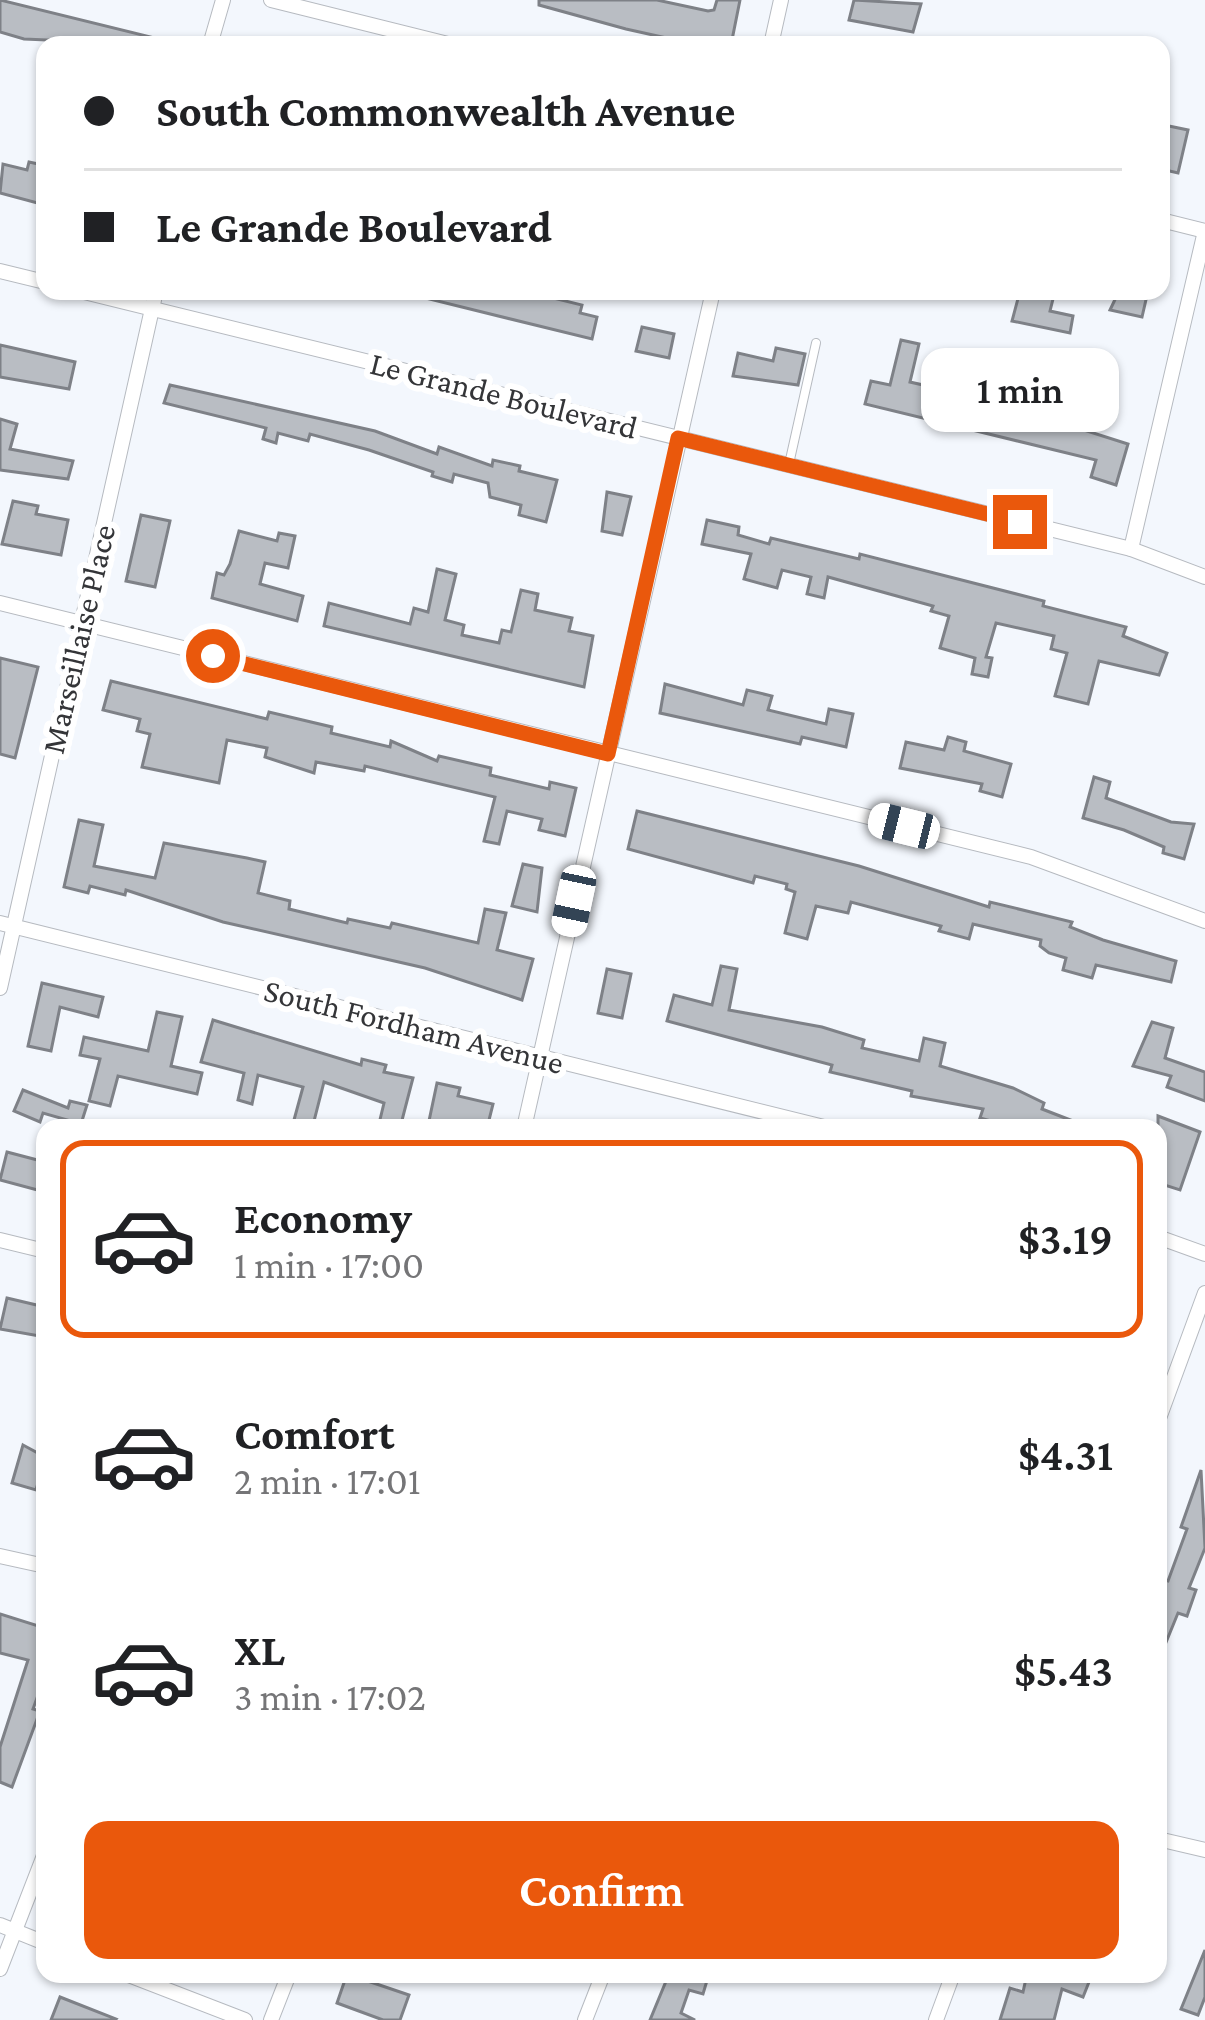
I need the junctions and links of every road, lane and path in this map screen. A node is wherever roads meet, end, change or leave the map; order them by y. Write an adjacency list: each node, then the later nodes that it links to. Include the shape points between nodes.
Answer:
1 (223, 0): 4 (street)
2 (271, 0): 5 (street)
3 (781, 0): 6 (street)
4 (213, 36)
5 (416, 36)
6 (773, 36)
7 (1170, 222): 8 (street)
8 (1205, 231): 18 (street)
9 (0, 272): 10 (street)
10 (36, 281)
11 (116, 300): 14 (street, Le Grande Boulevard)
12 (154, 300): 14 (street, Marseillaise Place)
13 (711, 300): 16 (street)
14 (152, 309): 16 (street, Le Grande Boulevard); 21 (street, Marseillaise Place)
15 (815, 343): 17 (lane)
16 (678, 438): 17 (street, Le Grande Boulevard); 22 (street)
17 (788, 465): 18 (street, Le Grande Boulevard)
18 (1131, 549): 19 (street, Le Grande Boulevard)
19 (1205, 577)
20 (0, 603): 21 (street)
21 (81, 623): 22 (street); 24 (street, Marseillaise Place)
22 (608, 754): 23 (street, via 1030,857); 26 (street)
23 (1205, 921)
24 (7, 925): 25 (street, Marseillaise Place); 26 (street, South Fordham Avenue)
25 (0, 988)
26 (540, 1057): 27 (street); 28 (street, South Fordham Avenue)
27 (526, 1119)
28 (791, 1119)
29 (0, 1240): 31 (street)
30 (1167, 1240): 32 (street)
31 (36, 1249)
32 (1205, 1254)
33 (1205, 1293): 34 (street)
34 (1167, 1396)
35 (0, 1556): 36 (street)
36 (36, 1564)
37 (1167, 1841): 38 (street)
38 (1205, 1850)
39 (36, 1871): 40 (street)
40 (7, 1928): 41 (street); 42 (street)
41 (36, 1939)
42 (0, 1969)
43 (149, 1983): 47 (street)
44 (285, 1983): 48 (street)
45 (599, 1983): 49 (street)
46 (950, 1983): 50 (street)
47 (245, 2020)
48 (271, 2020)
49 (585, 2020)
50 (936, 2020)

